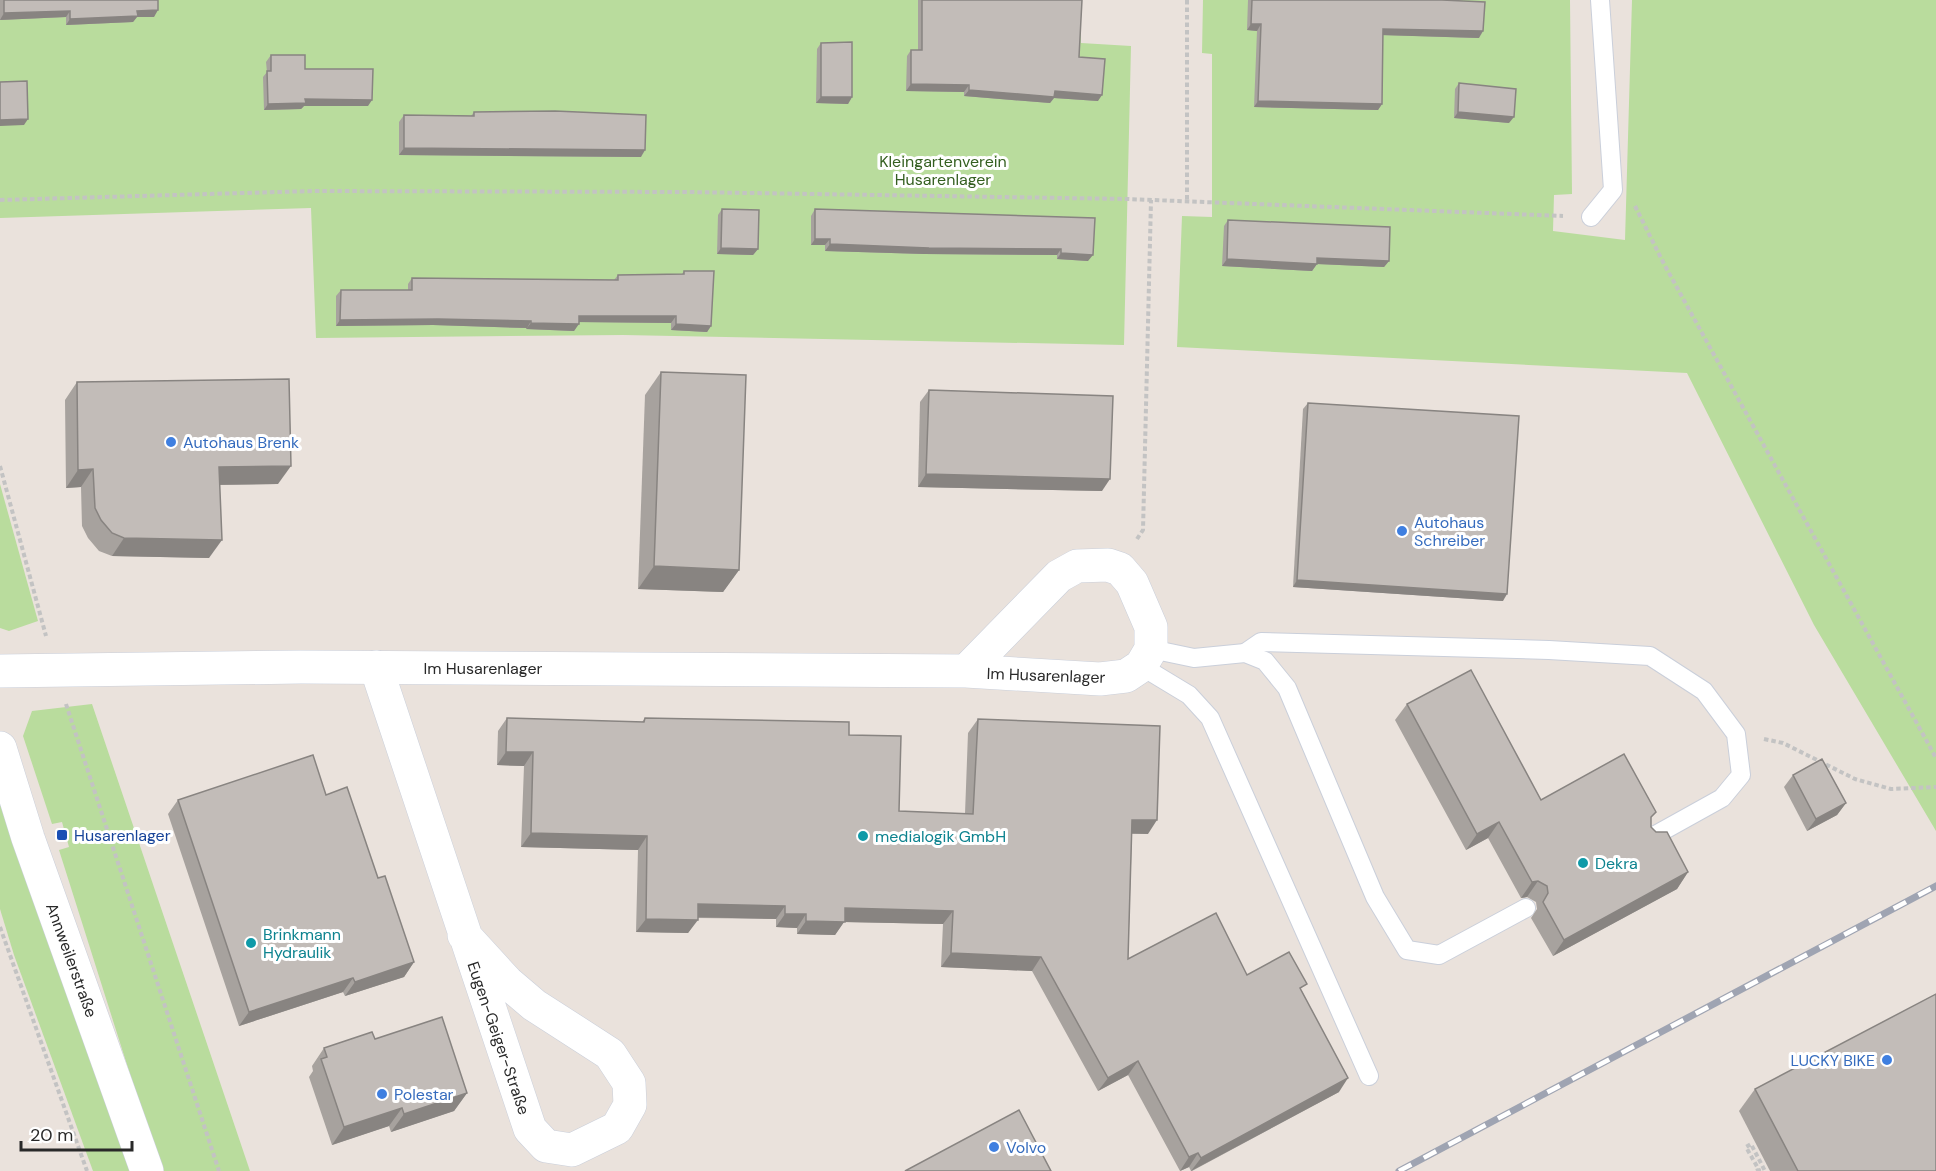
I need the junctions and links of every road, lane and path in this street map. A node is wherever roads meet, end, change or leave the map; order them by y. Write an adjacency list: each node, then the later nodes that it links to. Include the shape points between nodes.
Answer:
1 (1187, 0): 6 (path)
2 (1600, 0): 3 (lane)
3 (1614, 190): 8 (lane); 19 (path, via 1632,199)
4 (0, 200): 5 (path, via 313,191)
5 (1151, 200): 6 (path); 10 (path, via 1143,530)
6 (1187, 201): 7 (path)
7 (1554, 215)
8 (1591, 217)
9 (0, 466): 14 (path)
10 (1120, 569): 12 (street, via 1132,583 1151,627); 16 (street, Im Husarenlager, via 1108,565 1077,566 1059,576)
11 (1245, 652): 12 (lane, via 1194,658); 17 (lane, via 1261,642 1650,656 1704,691); 22 (lane, via 1265,661 1287,688 1375,897 1407,950 1439,955)
12 (1146, 657): 16 (street, Im Husarenlager, via 1126,676 1100,679); 25 (lane, via 1210,718)
13 (376, 667): 14 (street, Im Husarenlager); 16 (street, Im Husarenlager); 24 (street, Eugen-Geiger-Straße)
14 (55, 669): 15 (street, Im Husarenlager); 28 (path)
15 (0, 671)
16 (966, 671)
17 (1736, 734): 20 (path, via 1783,743 1855,779 1891,789); 21 (lane, via 1741,776 1722,798)
18 (0, 748): 27 (street, Annweilerstraße, via 28,838)
19 (1936, 758)
20 (1936, 787)
21 (1650, 838)
22 (1526, 909)
23 (0, 927): 26 (path)
24 (464, 935): 24 (street, Eugen-Geiger-Straße, via 530,1129 546,1146 572,1150 617,1128 630,1105 629,1083 610,1054 534,1005)
25 (1369, 1076)
26 (87, 1171)
27 (147, 1171)
28 (219, 1171)
29 (1756, 1171): 30 (path, via 1746,1147 1751,1144)
30 (1765, 1171)

